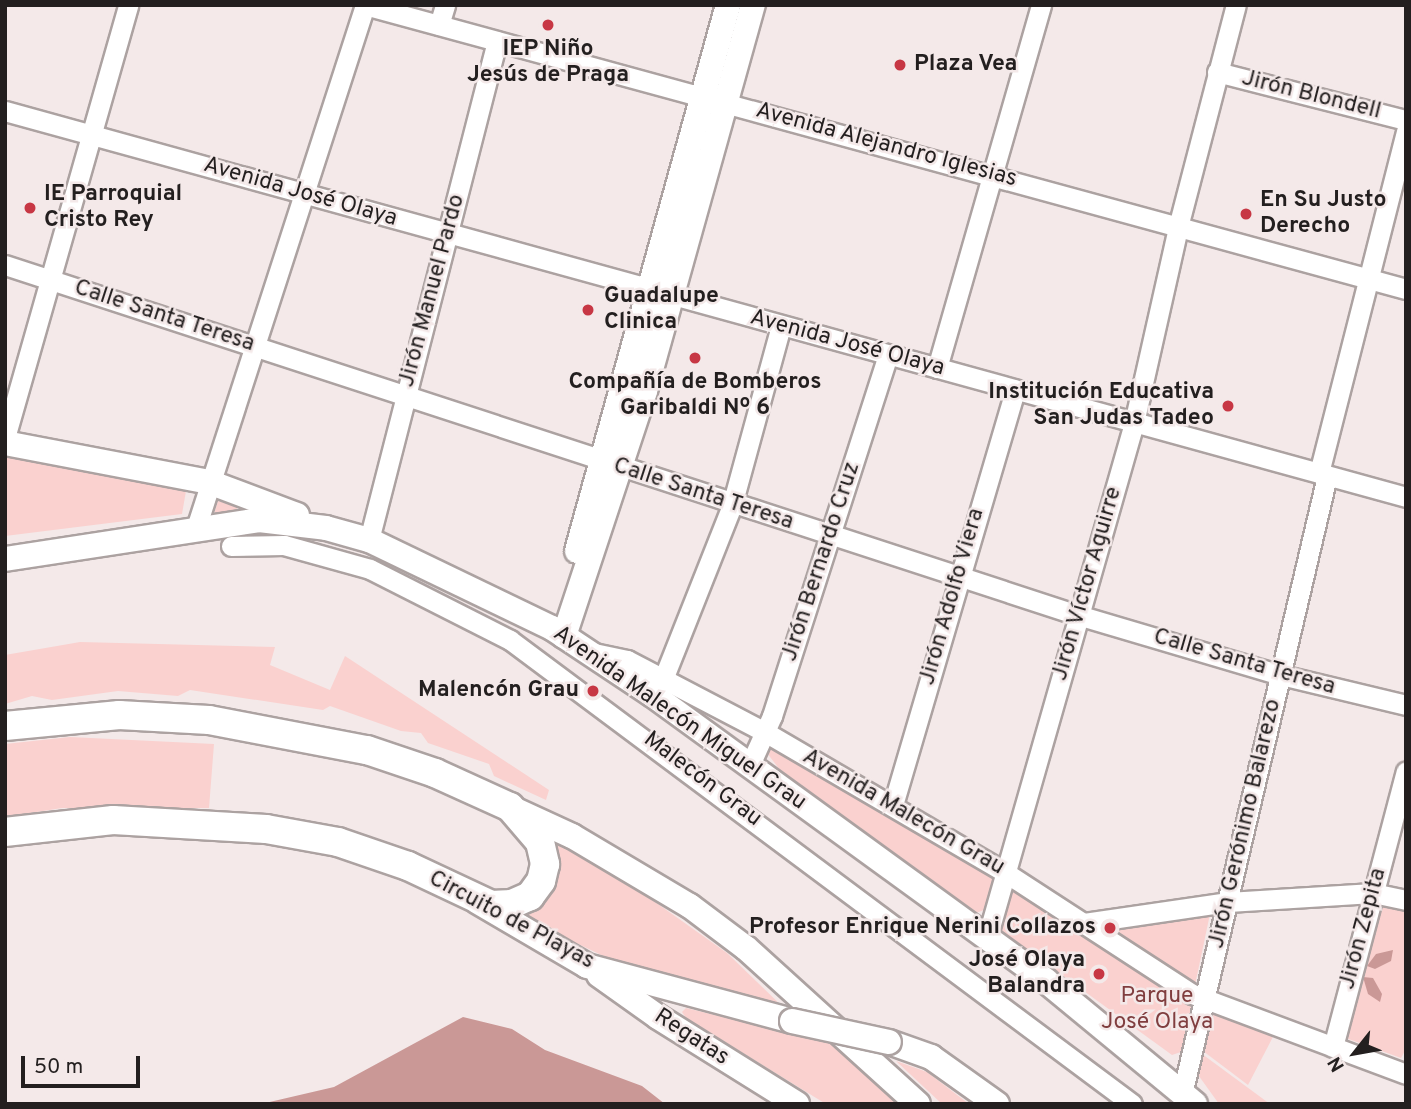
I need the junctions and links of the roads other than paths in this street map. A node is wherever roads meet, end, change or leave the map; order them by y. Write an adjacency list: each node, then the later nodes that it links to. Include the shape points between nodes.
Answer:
1 (128, 5): 15 (street)
2 (365, 5): 8 (street, Avenida Alejandro Iglesias); 17 (street)
3 (444, 5): 8 (street)
4 (728, 5): 11 (main road)
5 (753, 5): 11 (main road)
6 (1041, 5): 16 (street)
7 (1236, 5): 10 (street, Jirón Víctor Aguirre)
8 (439, 25): 9 (street, Avenida Alejandro Iglesias)
9 (497, 41): 11 (street, Avenida Alejandro Iglesias); 19 (street, Jirón Manuel Pardo)
10 (1217, 72): 13 (street, Jirón Blondell); 18 (street, Jirón Víctor Aguirre)
11 (715, 99): 16 (street, Avenida Alejandro Iglesias); 24 (main road)
12 (5, 111): 15 (street, Avenida José Olaya)
13 (1406, 120)
14 (1406, 131): 22 (street, Jirón Gerónimo Balarezo)
15 (91, 134): 17 (street, Avenida José Olaya); 21 (street)
16 (992, 176): 18 (street, Avenida Alejandro Iglesias); 28 (street)
17 (305, 196): 19 (street, Avenida José Olaya); 26 (street)
18 (1178, 227): 22 (street, Avenida Alejandro Iglesias); 31 (street, Jirón Víctor Aguirre)
19 (448, 234): 24 (street, Avenida José Olaya); 30 (street, Jirón Manuel Pardo)
20 (5, 265): 21 (street, Calle Santa Teresa)
21 (48, 279): 26 (street, Calle Santa Teresa); 32 (street)
22 (1368, 279): 23 (street, Avenida Alejandro Iglesias); 34 (street, Jirón Gerónimo Balarezo)
23 (1406, 289)
24 (662, 293): 25 (street, Avenida José Olaya); 33 (main road)
25 (781, 326): 27 (street, Avenida José Olaya); 37 (street)
26 (255, 346): 30 (street, Calle Santa Teresa); 35 (street)
27 (888, 355): 28 (street, Avenida José Olaya); 40 (street, Jirón Bernardo Cruz)
28 (937, 368): 29 (street, Avenida José Olaya)
29 (1015, 390): 31 (street, Avenida José Olaya); 44 (street, Jirón Adolfo Viera)
30 (405, 397): 33 (street, Calle Santa Teresa); 41 (street, Jirón Manuel Pardo)
31 (1135, 423): 34 (street, Avenida José Olaya); 45 (street, Jirón Víctor Aguirre)
32 (5, 441): 35 (main road)
33 (612, 466): 37 (street, Calle Santa Teresa); 46 (main road)
34 (1323, 474): 36 (street, Avenida José Olaya); 48 (street, Jirón Gerónimo Balarezo)
35 (209, 482): 38 (main road); 39 (street)
36 (1406, 497)
37 (733, 505): 40 (street, Calle Santa Teresa); 49 (street)
38 (326, 528): 39 (main road, Avenida Malecón Miguel Grau, via 259,520); 41 (main road, Avenida Malecón Miguel Grau)
39 (195, 531): 43 (main road, Avenida Malecón Miguel Grau)
40 (831, 536): 44 (street, Calle Santa Teresa); 52 (street, Jirón Bernardo Cruz)
41 (369, 540): 46 (main road, Avenida Malecón Miguel Grau)
42 (231, 546): 73 (street, Malecón Grau, via 284,545 370,569 510,640)
43 (5, 559)
44 (959, 578): 45 (street, Calle Santa Teresa); 55 (street, Jirón Adolfo Viera)
45 (1078, 615): 48 (street, Calle Santa Teresa); 58 (street, Jirón Víctor Aguirre)
46 (558, 632): 47 (main road, Avenida Malecón Miguel Grau)
47 (589, 652): 49 (street, Avenida Malecón Grau, via 627,660); 53 (main road, Avenida Malecón Miguel Grau)
48 (1281, 676): 50 (street, Calle Santa Teresa); 62 (street, Jirón Gerónimo Balarezo)
49 (664, 677): 52 (street, Avenida Malecón Grau)
50 (1406, 705)
51 (5, 726): 56 (highway, via 118,715 209,720 367,750 435,773)
52 (765, 732): 53 (street, Jirón Bernardo Cruz); 55 (street, Avenida Malecón Grau)
53 (749, 767): 64 (main road, Avenida Malecón Miguel Grau)
54 (1406, 771): 59 (street, Jirón Zepita)
55 (893, 805): 58 (street, Avenida Malecón Grau)
56 (510, 807): 60 (highway, via 541,844 545,864 541,881 530,896 512,904); 71 (main road, via 634,870 746,947)
57 (5, 832): 60 (highway, Circuito de Playas, via 113,820 266,829 338,842 408,866)
58 (1006, 873): 63 (street, Avenida Malecón Grau); 64 (street, Jirón Víctor Aguirre)
59 (1373, 893): 61 (street); 62 (street); 67 (street, Jirón Zepita)
60 (474, 899): 65 (main road, Circuito de Playas)
61 (1406, 900)
62 (1228, 902): 63 (street); 66 (street, Jirón Gerónimo Balarezo)
63 (1084, 923): 66 (street, Avenida Malecón Grau)
64 (987, 938): 69 (main road, Avenida Malecón Miguel Grau)
65 (587, 966): 70 (main road, Regatas, via 658,1017); 72 (main road, Circuito de Playas, bridge, via 889,1042 954,1070)
66 (1205, 1000): 67 (street, Avenida Malecón Grau); 69 (street, Jirón Gerónimo Balarezo)
67 (1333, 1047): 68 (street, Avenida Malecón Grau)
68 (1406, 1074)
69 (1189, 1097)
70 (797, 1104)
71 (918, 1104)
72 (997, 1104)
73 (1132, 1104)

